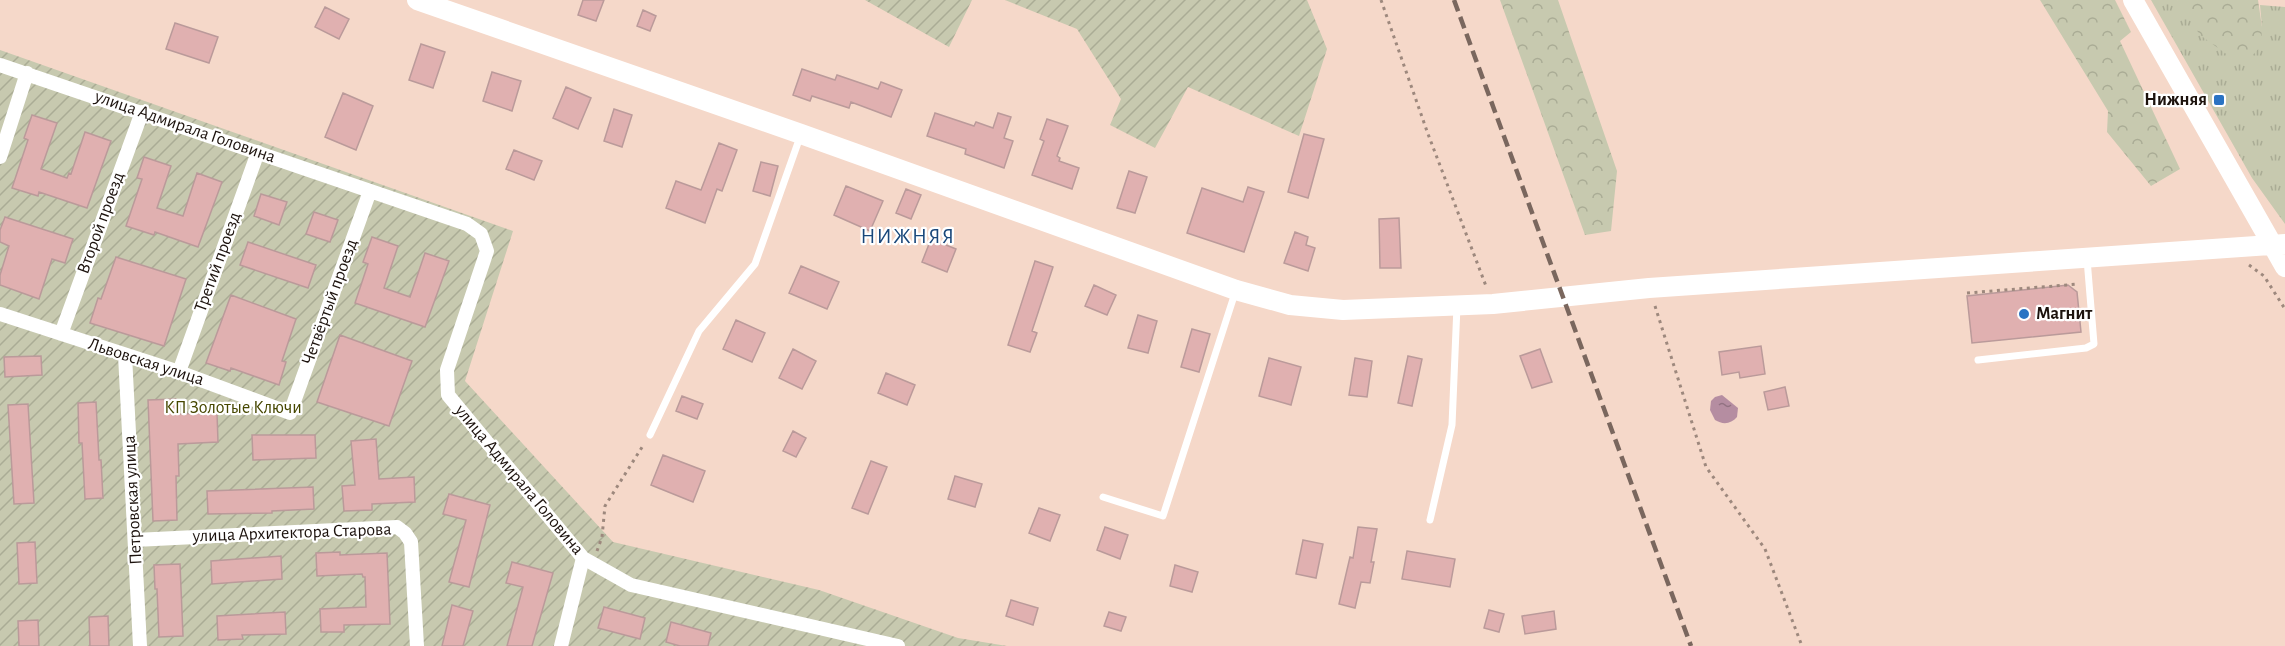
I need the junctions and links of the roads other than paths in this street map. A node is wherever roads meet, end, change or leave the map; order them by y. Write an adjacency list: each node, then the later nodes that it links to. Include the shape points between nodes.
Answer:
1 (417, 0): 6 (street)
2 (2133, 0): 10 (street)
3 (0, 65): 4 (street, улица Адмирала Головина)
4 (27, 73): 5 (street, улица Адмирала Головина); 8 (street)
5 (142, 112): 7 (street, улица Адмирала Головина); 16 (street, Второй проезд)
6 (801, 134): 13 (street); 21 (lane, via 755,264 699,331)
7 (258, 152): 9 (street, улица Адмирала Головина); 19 (street, Третий проезд)
8 (0, 157)
9 (370, 191): 20 (street, Четвёртый проезд); 25 (street, улица Адмирала Головина, via 467,224 481,234 487,251 447,370 448,395)
10 (2279, 245): 11 (street); 12 (street)
11 (2087, 259): 14 (street, via 1648,288); 18 (lane, via 2094,344)
12 (2285, 267)
13 (1236, 290): 14 (street, via 1290,305 1343,310); 22 (lane, via 1163,516)
14 (1457, 305): 23 (lane, via 1452,425)
15 (0, 314): 16 (street, Львовская улица)
16 (61, 334): 17 (street, Львовская улица)
17 (125, 355): 19 (street, Львовская улица); 24 (street, Петровская улица)
18 (1978, 360)
19 (178, 372): 20 (street, Львовская улица)
20 (290, 413)
21 (650, 435)
22 (1103, 497)
23 (1430, 520)
24 (135, 540): 26 (street, Петровская улица); 27 (street, улица Архитектора Старова, via 397,527 411,542)
25 (587, 560): 28 (street); 29 (street, улица Адмирала Головина, via 632,585)
26 (140, 646)
27 (417, 646)
28 (561, 646)
29 (898, 646)

